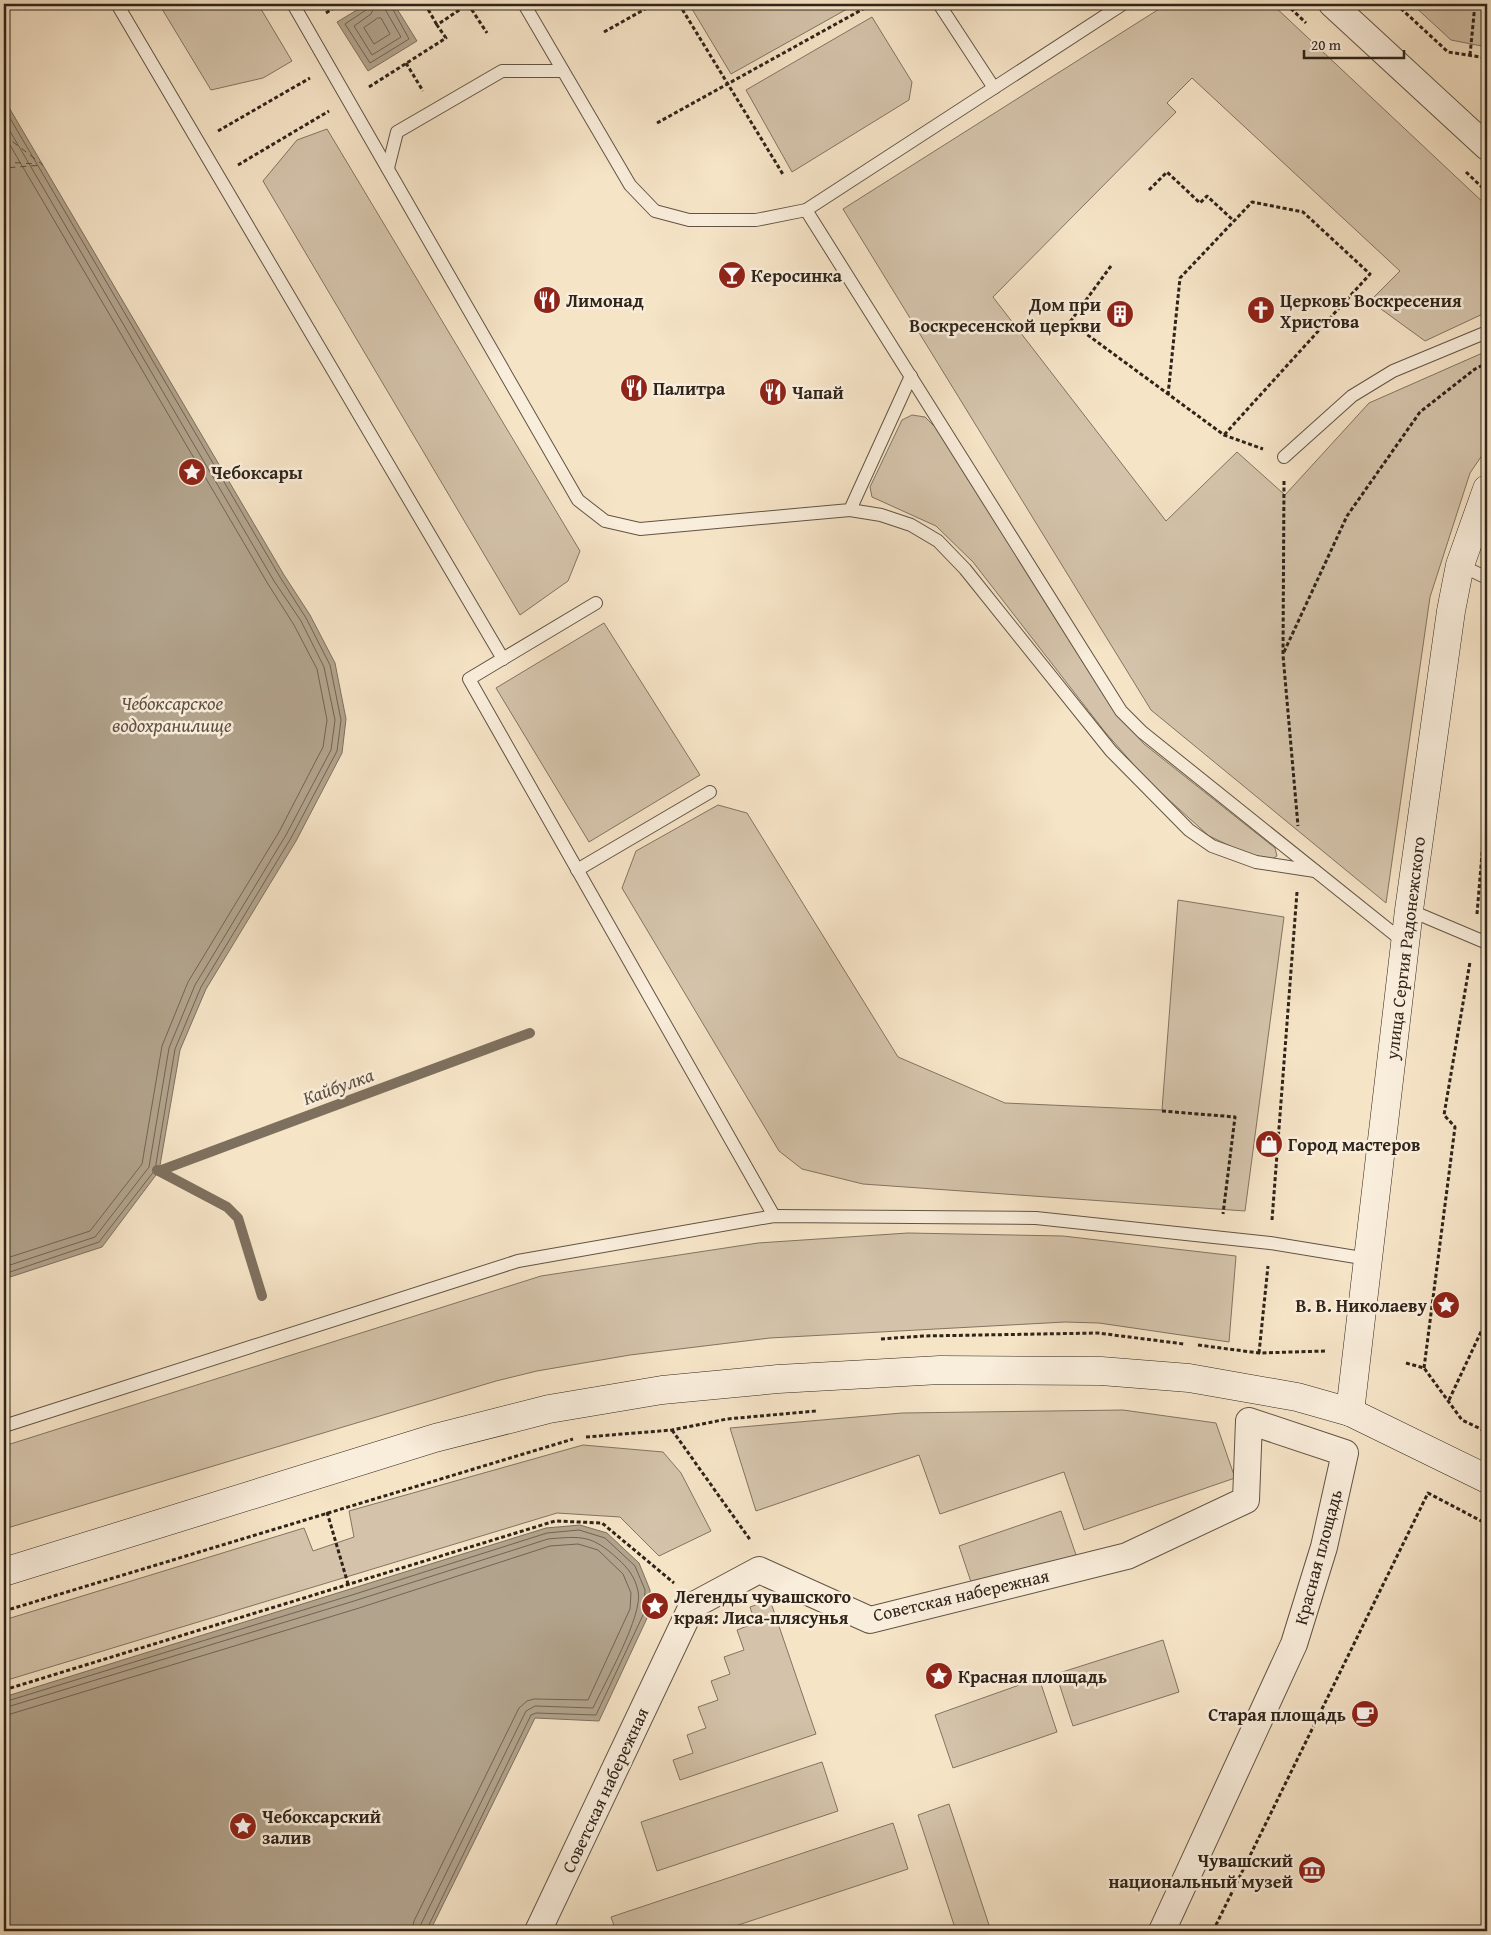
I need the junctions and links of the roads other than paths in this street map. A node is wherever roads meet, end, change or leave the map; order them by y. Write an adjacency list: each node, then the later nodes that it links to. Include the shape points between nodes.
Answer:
1 (117, 4): 20 (lane)
2 (293, 4): 10 (lane)
3 (524, 4): 7 (lane)
4 (939, 4): 8 (lane)
5 (1123, 4): 8 (lane)
6 (1332, 4): 9 (street)
7 (563, 71): 10 (lane, via 502,71 396,132); 11 (lane, via 630,185 655,210 688,220 756,220)
8 (994, 88): 11 (lane)
9 (1487, 147)
10 (388, 168): 16 (lane, via 578,500 604,521 640,530)
11 (806, 210): 13 (lane)
12 (1487, 332): 14 (lane, via 1376,381 1352,396)
13 (912, 376): 16 (lane); 22 (lane, via 1121,711)
14 (1284, 457)
15 (1487, 489): 17 (street, улица Сергия Радонежского)
16 (850, 510): 22 (lane, via 881,515 911,525 938,541 965,569 1111,751 1189,830 1212,846 1256,862)
17 (1460, 565): 18 (lane); 24 (street, улица Сергия Радонежского)
18 (1487, 578)
19 (596, 603): 20 (lane)
20 (503, 659): 23 (lane, via 469,680)
21 (710, 792): 23 (lane)
22 (1299, 865): 25 (lane, via 1314,871)
23 (577, 870): 27 (lane)
24 (1409, 910): 25 (street, улица Сергия Радонежского); 26 (lane)
25 (1405, 943): 28 (street, улица Сергия Радонежского)
26 (1487, 943)
27 (774, 1216): 28 (lane, via 1036,1218 1270,1243); 30 (lane, via 518,1261)
28 (1368, 1258): 29 (street, улица Сергия Радонежского)
29 (1350, 1412): 32 (street); 33 (street, via 1253,1388 1189,1378 1101,1371 940,1370 778,1379 662,1390 549,1408 435,1438)
30 (4, 1426)
31 (1345, 1453): 34 (street, Советская набережная, via 1249,1421 1246,1500 1127,1556 870,1620 760,1570 692,1606); 35 (street, Красная площадь, via 1324,1548 1294,1644)
32 (1487, 1479)
33 (4, 1572)
34 (538, 1931)
35 (1162, 1931)

